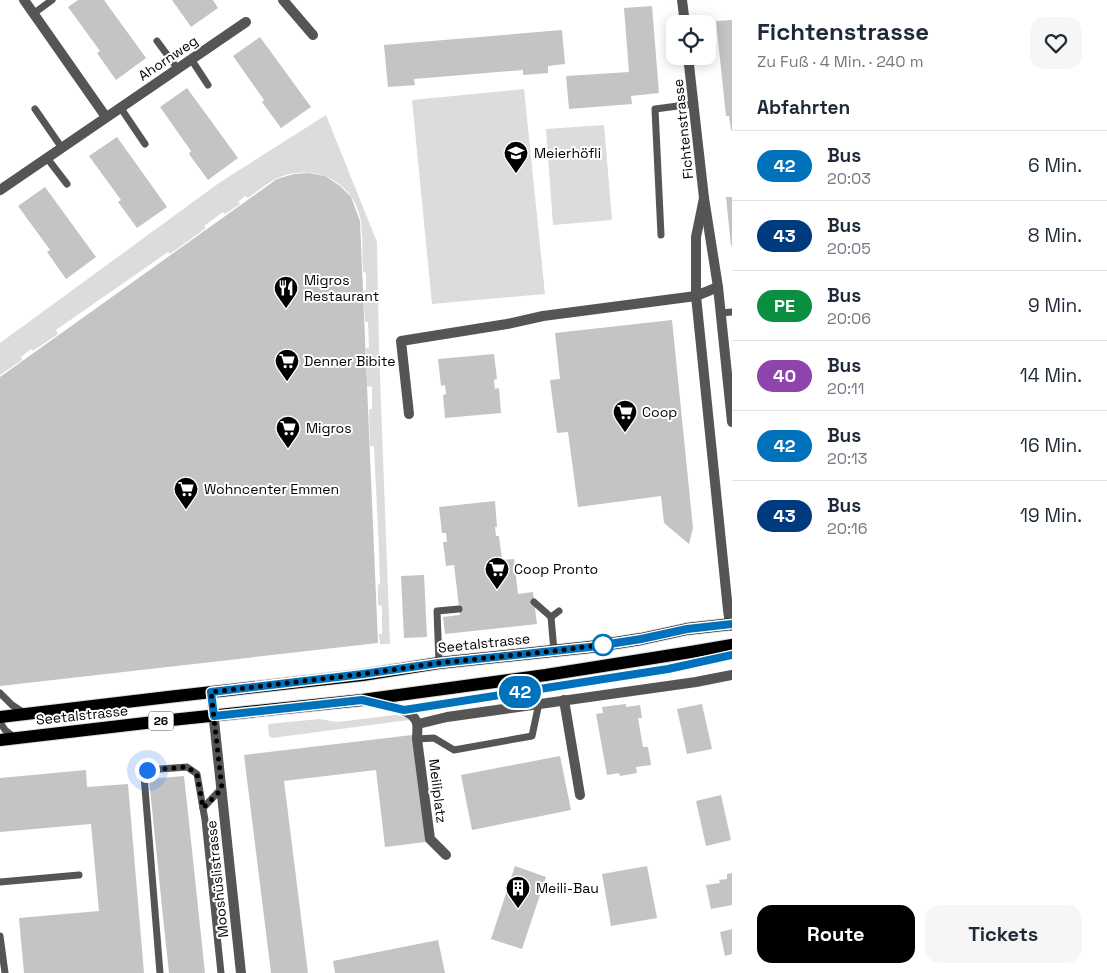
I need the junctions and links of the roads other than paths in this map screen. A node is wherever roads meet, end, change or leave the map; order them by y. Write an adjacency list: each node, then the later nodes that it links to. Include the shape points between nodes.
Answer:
1 (24, 0): 5 (street)
2 (52, 0): 5 (lane)
3 (282, 0): 8 (street)
4 (682, 0): 6 (street)
5 (33, 14): 17 (street)
6 (684, 15)
7 (246, 22): 10 (street, Ahornweg)
8 (313, 35)
9 (157, 41): 12 (lane)
10 (191, 59): 12 (street, Ahornweg); 13 (lane)
11 (689, 65): 14 (street, Fichtenstrasse)
12 (177, 68): 15 (street, Ahornweg)
13 (208, 84)
14 (693, 104): 23 (street, Fichtenstrasse); 24 (lane, via 655,109)
15 (120, 107): 17 (street, Ahornweg); 18 (lane)
16 (35, 109): 19 (lane)
17 (106, 117): 19 (street, Ahornweg)
18 (145, 144)
19 (62, 148): 20 (street, Ahornweg)
20 (47, 158): 21 (lane); 22 (street, Ahornweg)
21 (67, 184)
22 (0, 190)
23 (704, 198): 25 (street, Fichtenstrasse); 26 (street, Fichtenstrasse, via 696,237)
24 (661, 235)
25 (718, 287): 26 (street); 28 (street, Fichtenstrasse)
26 (696, 296): 29 (street, via 543,316 401,341); 35 (street, Fichtenstrasse)
27 (732, 312): 28 (lane)
28 (721, 313): 30 (street, Fichtenstrasse)
29 (409, 414)
30 (732, 422)
31 (534, 602): 34 (lane)
32 (459, 609): 39 (lane, via 437,611)
33 (559, 611): 34 (lane)
34 (551, 617): 37 (lane)
35 (731, 624): 37 (main road, Seetalstrasse / 26)
36 (732, 644): 43 (main road, Seetalstrasse / 26)
37 (554, 651): 39 (main road, Seetalstrasse / 26)
38 (732, 655): 46 (lane, via 668,669)
39 (439, 663): 41 (main road, Seetalstrasse / 26)
40 (732, 675): 44 (street)
41 (211, 692): 47 (main road, Seetalstrasse / 26); 48 (street, Mooshüslistrasse)
42 (0, 693): 47 (lane)
43 (362, 700): 46 (street); 48 (main road, Seetalstrasse / 26)
44 (564, 700): 45 (street); 56 (street)
45 (539, 703): 51 (street); 53 (lane, via 532,736 454,750 434,738)
46 (404, 710): 51 (street)
47 (24, 714): 49 (main road, Seetalstrasse / 26)
48 (214, 716): 52 (main road, Seetalstrasse / 26); 55 (street, Mooshüslistrasse)
49 (0, 717)
50 (0, 722): 52 (lane)
51 (418, 724): 53 (street, Meiliplatz)
52 (16, 738): 54 (main road, Seetalstrasse / 26)
53 (418, 739): 58 (street, Meiliplatz, via 430,839)
54 (0, 740)
55 (222, 789): 57 (lane); 65 (street, Mooshüslistrasse)
56 (580, 795)
57 (203, 808): 63 (lane, via 197,774 187,767 147,770 144,776); 64 (lane)
58 (446, 855)
59 (79, 876): 60 (lane)
60 (0, 882)
61 (0, 936): 62 (lane)
62 (5, 973)
63 (160, 973)
64 (221, 973)
65 (241, 973)

